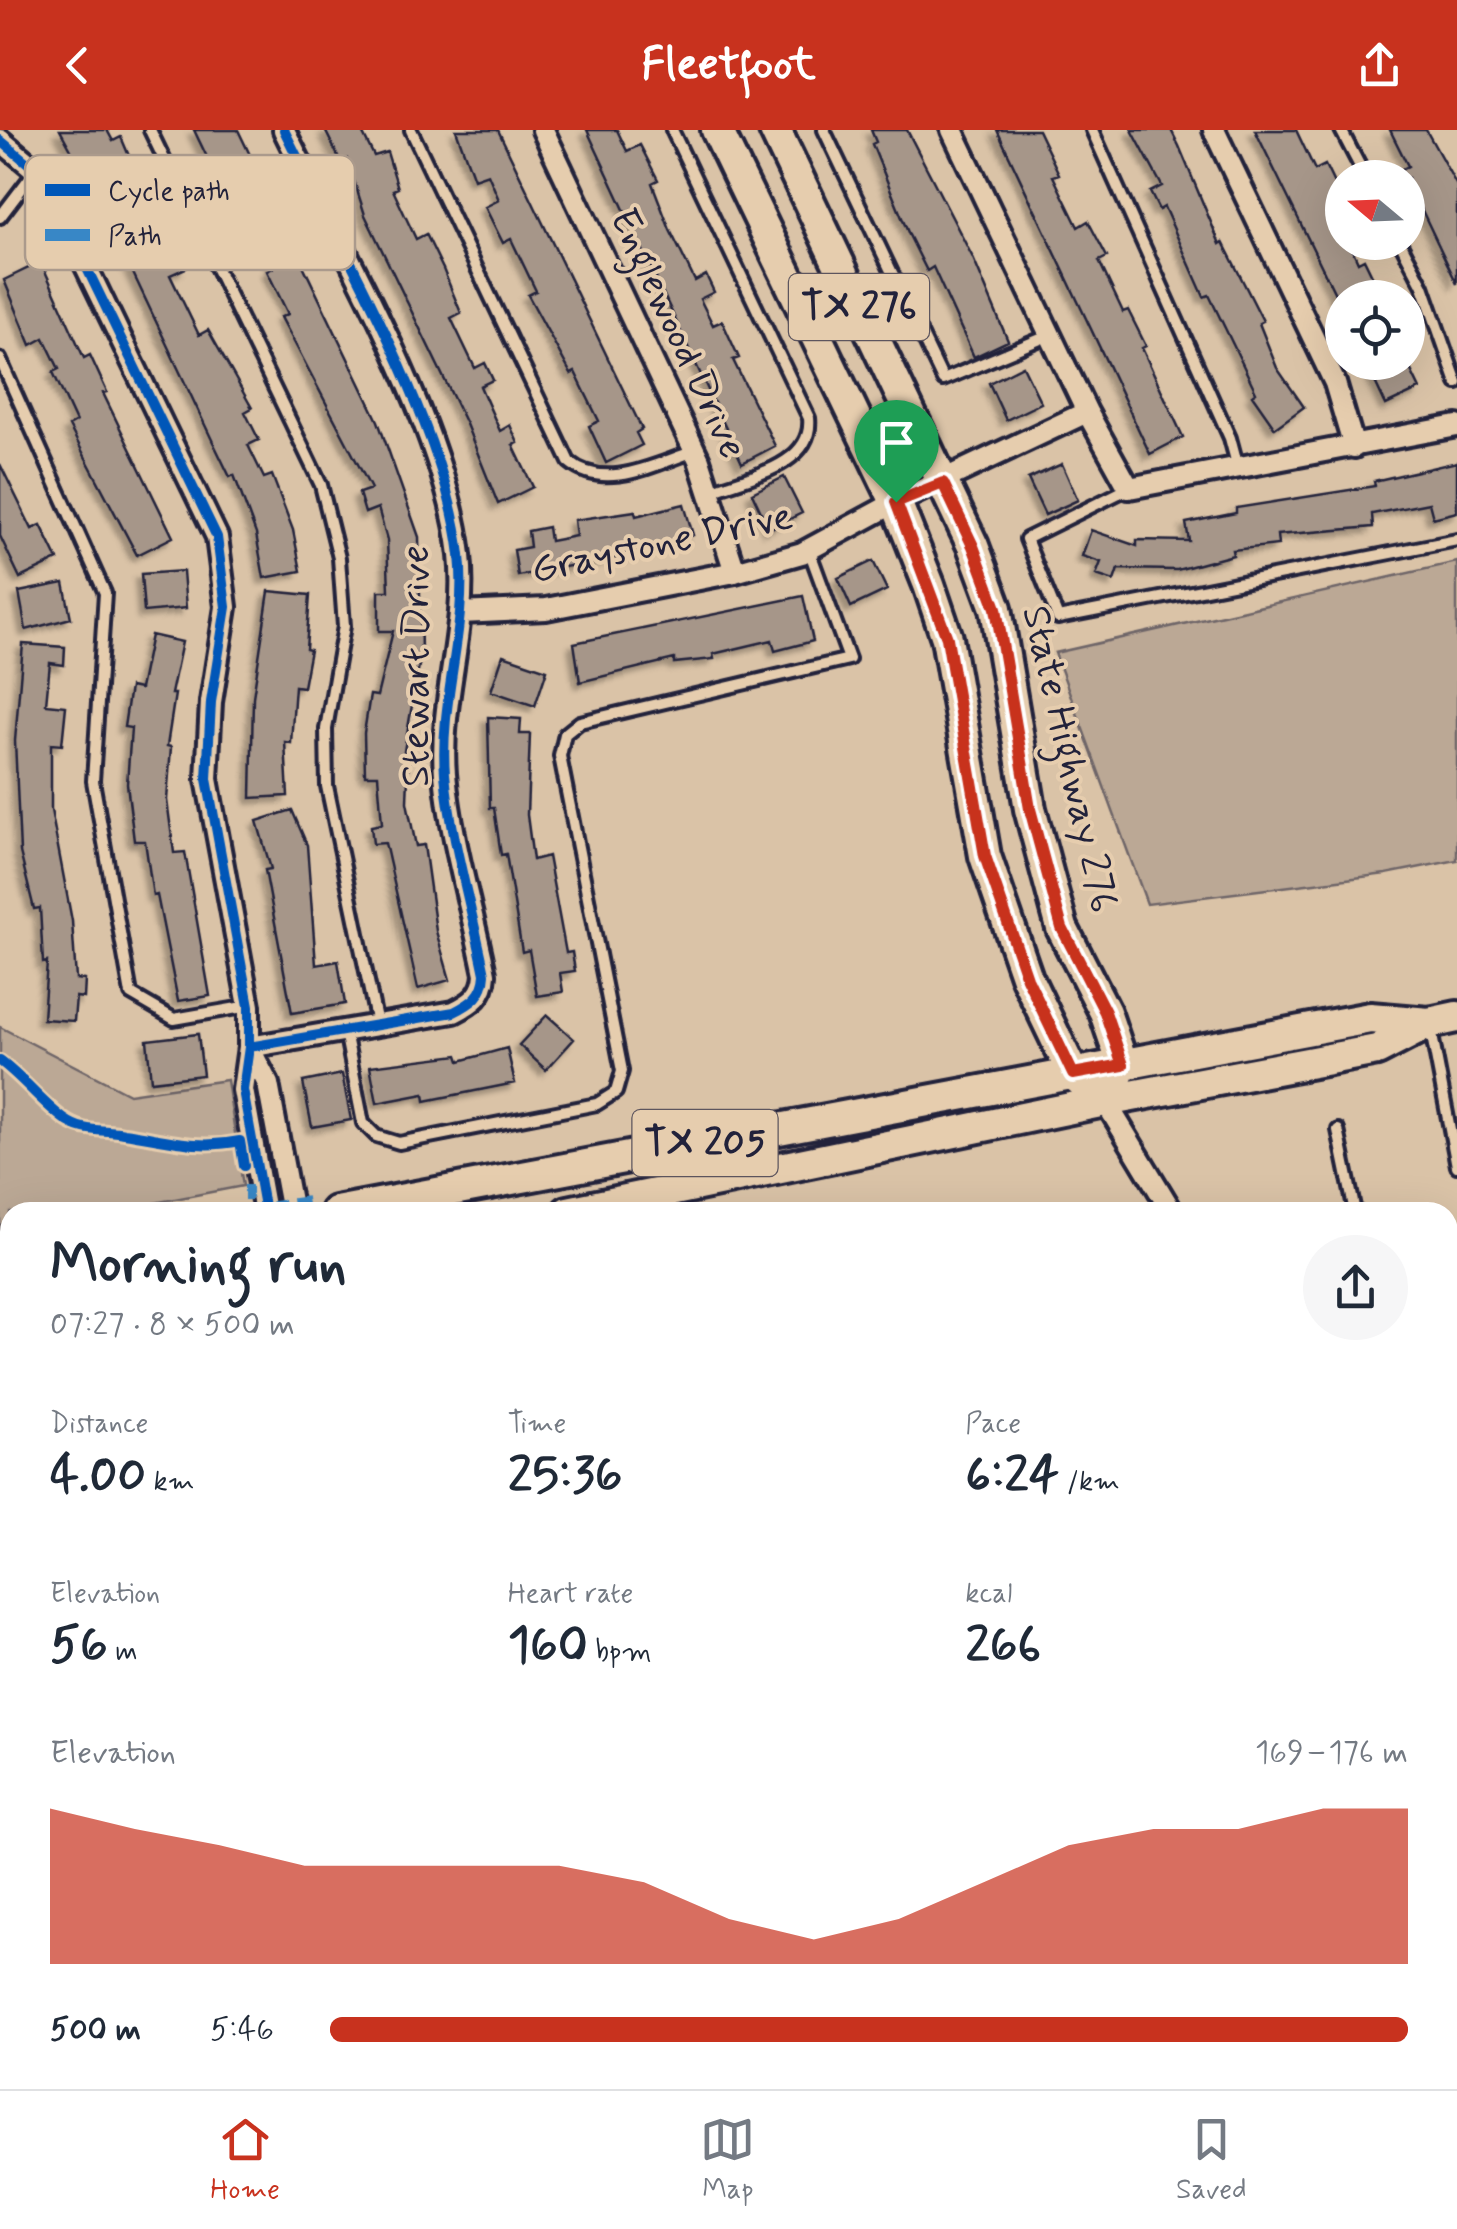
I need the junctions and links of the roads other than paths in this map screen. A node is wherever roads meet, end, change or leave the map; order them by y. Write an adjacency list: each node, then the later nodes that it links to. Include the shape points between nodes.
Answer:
1 (150, 130): 14 (lane)
2 (284, 130): 15 (street, Stewart Drive)
3 (411, 130): 30 (lane, via 568,462 599,478)
4 (542, 130): 30 (street, Englewood Drive)
5 (672, 130): 34 (lane, via 809,418 806,440 788,461)
6 (718, 130): 35 (main road, TX 276)
7 (775, 130): 32 (main road, State Highway 276 / TX 276)
8 (824, 130): 24 (lane, via 943,380)
9 (952, 130): 24 (street)
10 (1092, 130): 31 (lane)
11 (1214, 130): 29 (street, via 1335,383)
12 (1342, 130): 16 (lane)
13 (0, 140): 17 (street)
14 (162, 155)
15 (296, 155)
16 (1357, 160)
17 (25, 161)
18 (25, 184): 19 (lane)
19 (0, 216)
20 (1409, 260): 26 (lane)
21 (85, 270): 40 (street, via 217,537 226,608 206,779)
22 (217, 270): 42 (lane, via 321,485 340,558 344,626 326,728 327,786)
23 (351, 270): 39 (street, Stewart Drive, via 422,420 443,481 460,555)
24 (1050, 335): 27 (street)
25 (0, 359): 40 (lane, via 105,593 93,781 130,994 174,1019)
26 (1457, 382)
27 (1087, 412): 32 (street, Graystone Drive); 33 (street)
28 (1457, 426): 29 (street)
29 (1354, 447): 31 (street)
30 (695, 451): 34 (street, Englewood Drive)
31 (1239, 470): 33 (street)
32 (943, 483): 35 (street, Graystone Drive); 45 (main road, State Highway 276 / TX 276, via 996,608 1030,809 1062,928 1105,1012)
33 (1129, 488): 36 (lane, via 1026,538 1058,618)
34 (711, 490): 38 (street, Englewood Drive)
35 (896, 502): 37 (street, Graystone Drive); 46 (main road, TX 276, via 947,638 985,856 1027,978)
36 (1457, 540)
37 (808, 550): 38 (street, Graystone Drive); 43 (lane, via 849,659 580,722 565,734 560,756 622,1070 616,1092 597,1104 398,1142 376,1136 363,1123)
38 (734, 572): 39 (street, Graystone Drive, via 546,609)
39 (460, 613): 42 (street, Stewart Drive, via 445,774 484,988 454,1012)
40 (248, 1006): 44 (street)
41 (1443, 1020): 45 (main road, TX 205, via 1370,1018); 47 (main road, TX 205, via 1377,1050); 49 (lane)
42 (377, 1025): 43 (street, Stewart Drive)
43 (345, 1031): 44 (street, Stewart Drive)
44 (250, 1048): 50 (street, via 243,1090); 51 (street, via 268,1084)
45 (1123, 1065): 46 (main road, TX 205); 47 (main road)
46 (1073, 1074): 47 (main road, TX 276); 52 (main road, TX 205)
47 (1105, 1101): 53 (main road, TX 205); 54 (street)
48 (1338, 1130): 55 (lane)
49 (1457, 1166)
50 (263, 1202)
51 (290, 1202)
52 (389, 1202)
53 (616, 1202)
54 (1166, 1202)
55 (1353, 1202)

